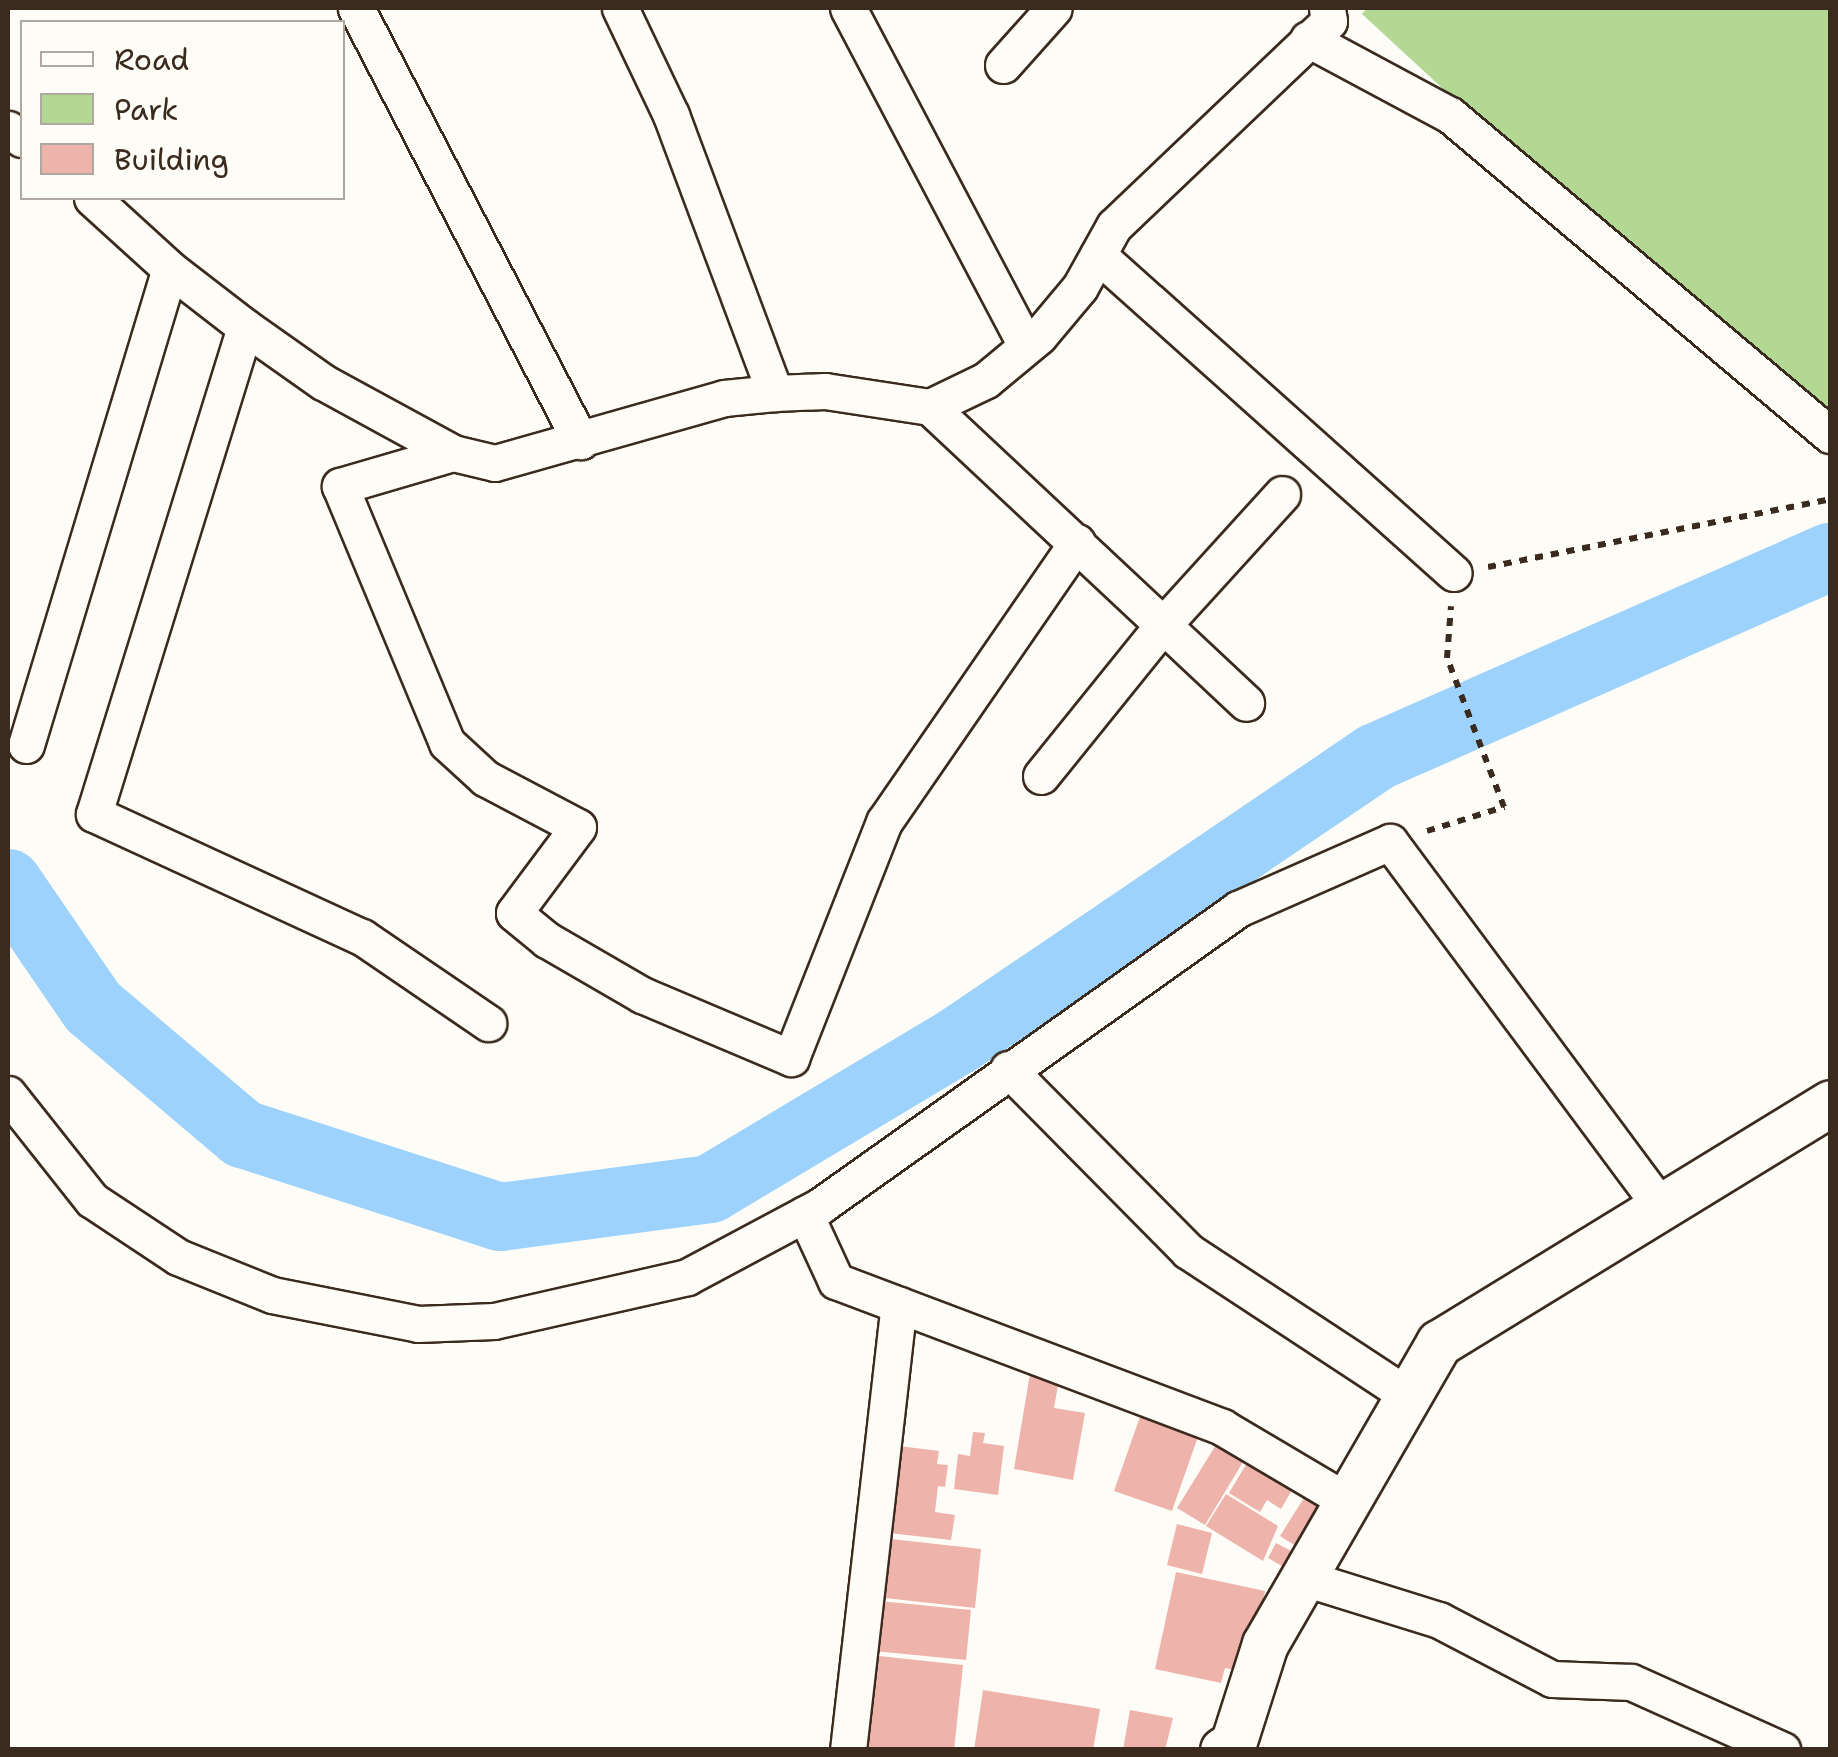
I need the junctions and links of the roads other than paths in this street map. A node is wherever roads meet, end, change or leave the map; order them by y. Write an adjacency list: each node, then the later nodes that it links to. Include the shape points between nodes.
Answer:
1 (356, 8): 16 (street)
2 (620, 8): 13 (street, via 671,115)
3 (848, 8): 12 (street)
4 (1054, 8): 7 (street)
5 (1326, 8): 6 (street, via 1329,21)
6 (1308, 39): 9 (street, via 1114,226); 15 (street, via 1450,116)
7 (1003, 64)
8 (94, 200): 10 (street)
9 (1098, 255): 12 (street, via 1080,286); 20 (street)
10 (170, 269): 11 (street); 23 (street)
11 (246, 327): 17 (street, via 324,382); 25 (street, via 94,814 362,938)
12 (1026, 346): 14 (street, via 986,380)
13 (775, 393): 14 (street, via 825,391); 16 (street, via 724,398)
14 (930, 407): 19 (street)
15 (1830, 435)
16 (580, 440): 17 (street, via 495,463)
17 (454, 452): 19 (street, via 340,486 447,743 485,778 578,828 514,912 547,940 642,995 791,1058 884,822)
18 (1282, 494): 21 (street)
19 (1076, 542): 21 (street)
20 (1454, 574)
21 (1163, 626): 22 (street); 24 (street)
22 (1246, 703)
23 (26, 745)
24 (1041, 776)
25 (488, 1023)
26 (1008, 1069): 29 (street, via 1238,909 1390,842); 30 (street); 32 (street, via 1188,1250)
27 (8, 1094): 30 (street, via 92,1200 178,1257 272,1295 418,1324 494,1321 686,1277)
28 (1830, 1102): 29 (street)
29 (1662, 1208): 32 (street, via 1438,1343)
30 (805, 1214): 31 (street, via 836,1281)
31 (899, 1305): 33 (street, via 1222,1427); 35 (street)
32 (1408, 1396): 33 (street)
33 (1347, 1501): 34 (street)
34 (1304, 1578): 36 (street, via 1265,1644 1233,1744); 37 (street, via 1439,1620 1552,1679 1631,1682)
35 (848, 1750)
36 (1224, 1750)
37 (1782, 1750)

